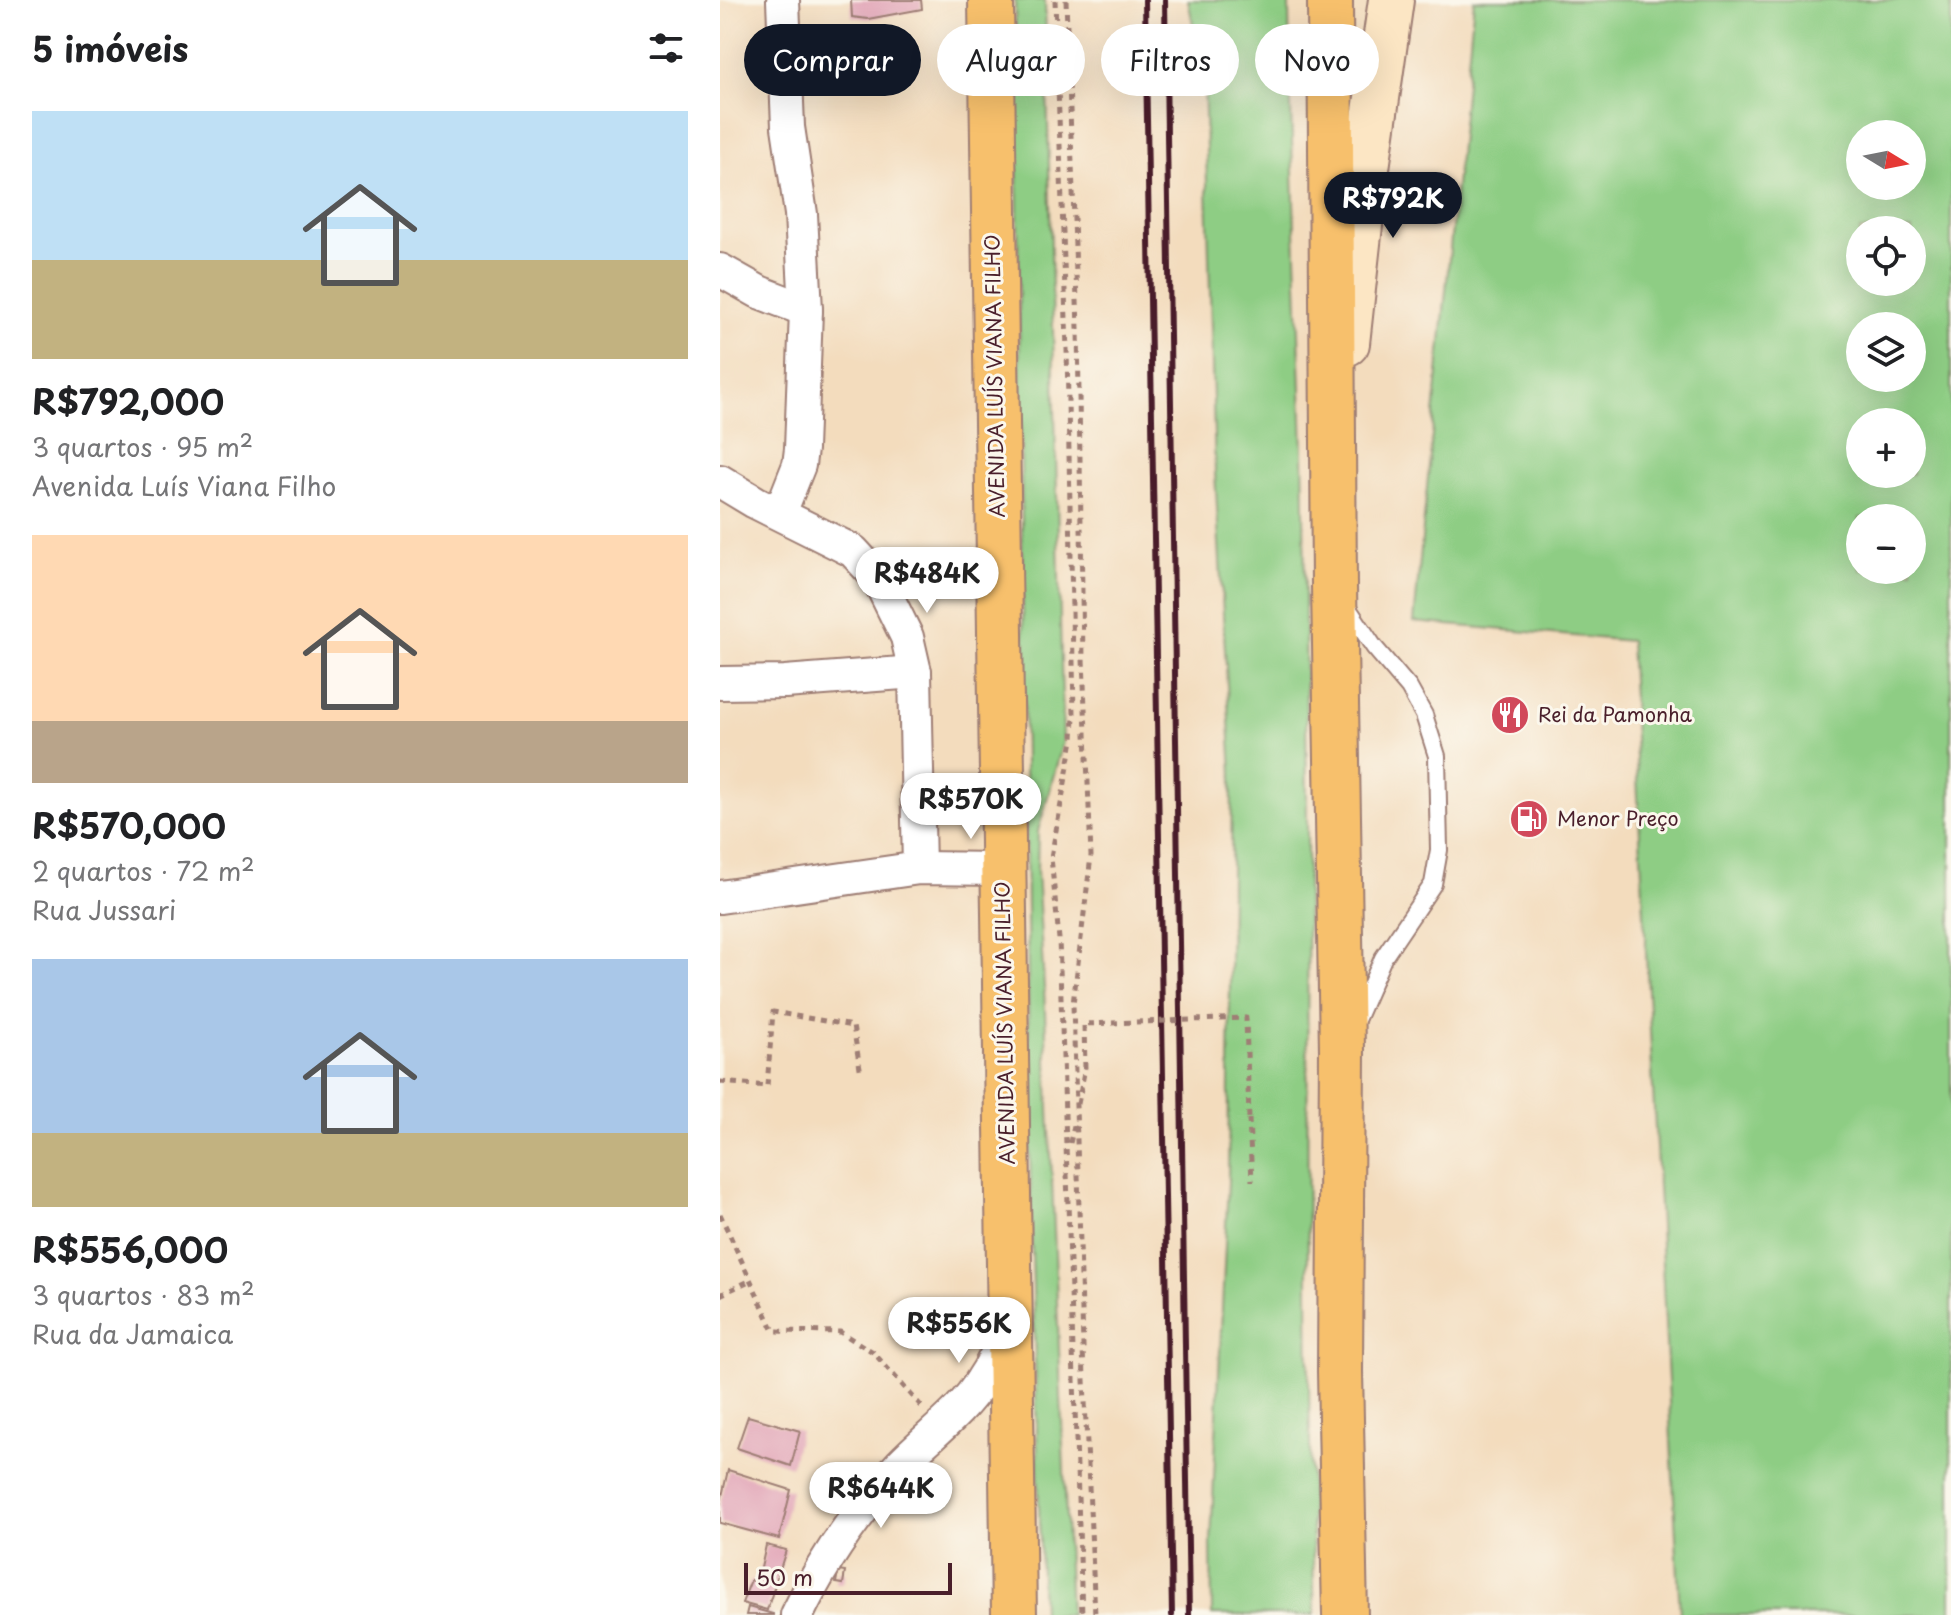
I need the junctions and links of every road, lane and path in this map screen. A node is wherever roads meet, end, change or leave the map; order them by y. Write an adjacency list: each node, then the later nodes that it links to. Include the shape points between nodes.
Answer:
1 (783, 0): 8 (street, via 788,127 801,214)
2 (991, 0): 16 (highway, AVENIDA LUÍS VIANA FILHO)
3 (1055, 0): 22 (path, via 1074,715 1051,857)
4 (1066, 0): 21 (path, via 1091,856 1073,1004)
5 (1330, 0): 9 (highway)
6 (1391, 0): 9 (main road)
7 (720, 270): 8 (street)
8 (806, 310): 11 (street, via 799,465)
9 (1333, 473): 12 (highway)
10 (720, 481): 11 (street)
11 (780, 513): 13 (street, via 853,551 878,578 907,637)
12 (1334, 586): 18 (highway); 18 (lane, via 1424,715 1437,756 1439,850 1433,884 1383,958)
13 (915, 672): 14 (street); 15 (street)
14 (720, 683)
15 (919, 868): 16 (street); 17 (street)
16 (1001, 869): 27 (highway, AVENIDA LUÍS VIANA FILHO)
17 (720, 897)
18 (1342, 1050): 33 (highway)
19 (861, 1074): 20 (path, via 853,1026 773,1012 767,1086)
20 (720, 1082)
21 (1076, 1113): 22 (path); 23 (path, bridge, via 1085,1068 1084,1024 1246,1018); 32 (path)
22 (1068, 1151): 31 (path)
23 (1252, 1181)
24 (720, 1214): 25 (path)
25 (751, 1280): 26 (path); 28 (path, via 774,1331 840,1332 873,1352)
26 (720, 1295)
27 (1009, 1325): 28 (street, via 981,1382); 30 (highway, AVENIDA LUÍS VIANA FILHO)
28 (939, 1427): 29 (street, via 847,1528)
29 (797, 1615)
30 (1014, 1615)
31 (1082, 1615)
32 (1095, 1615)
33 (1345, 1615)

